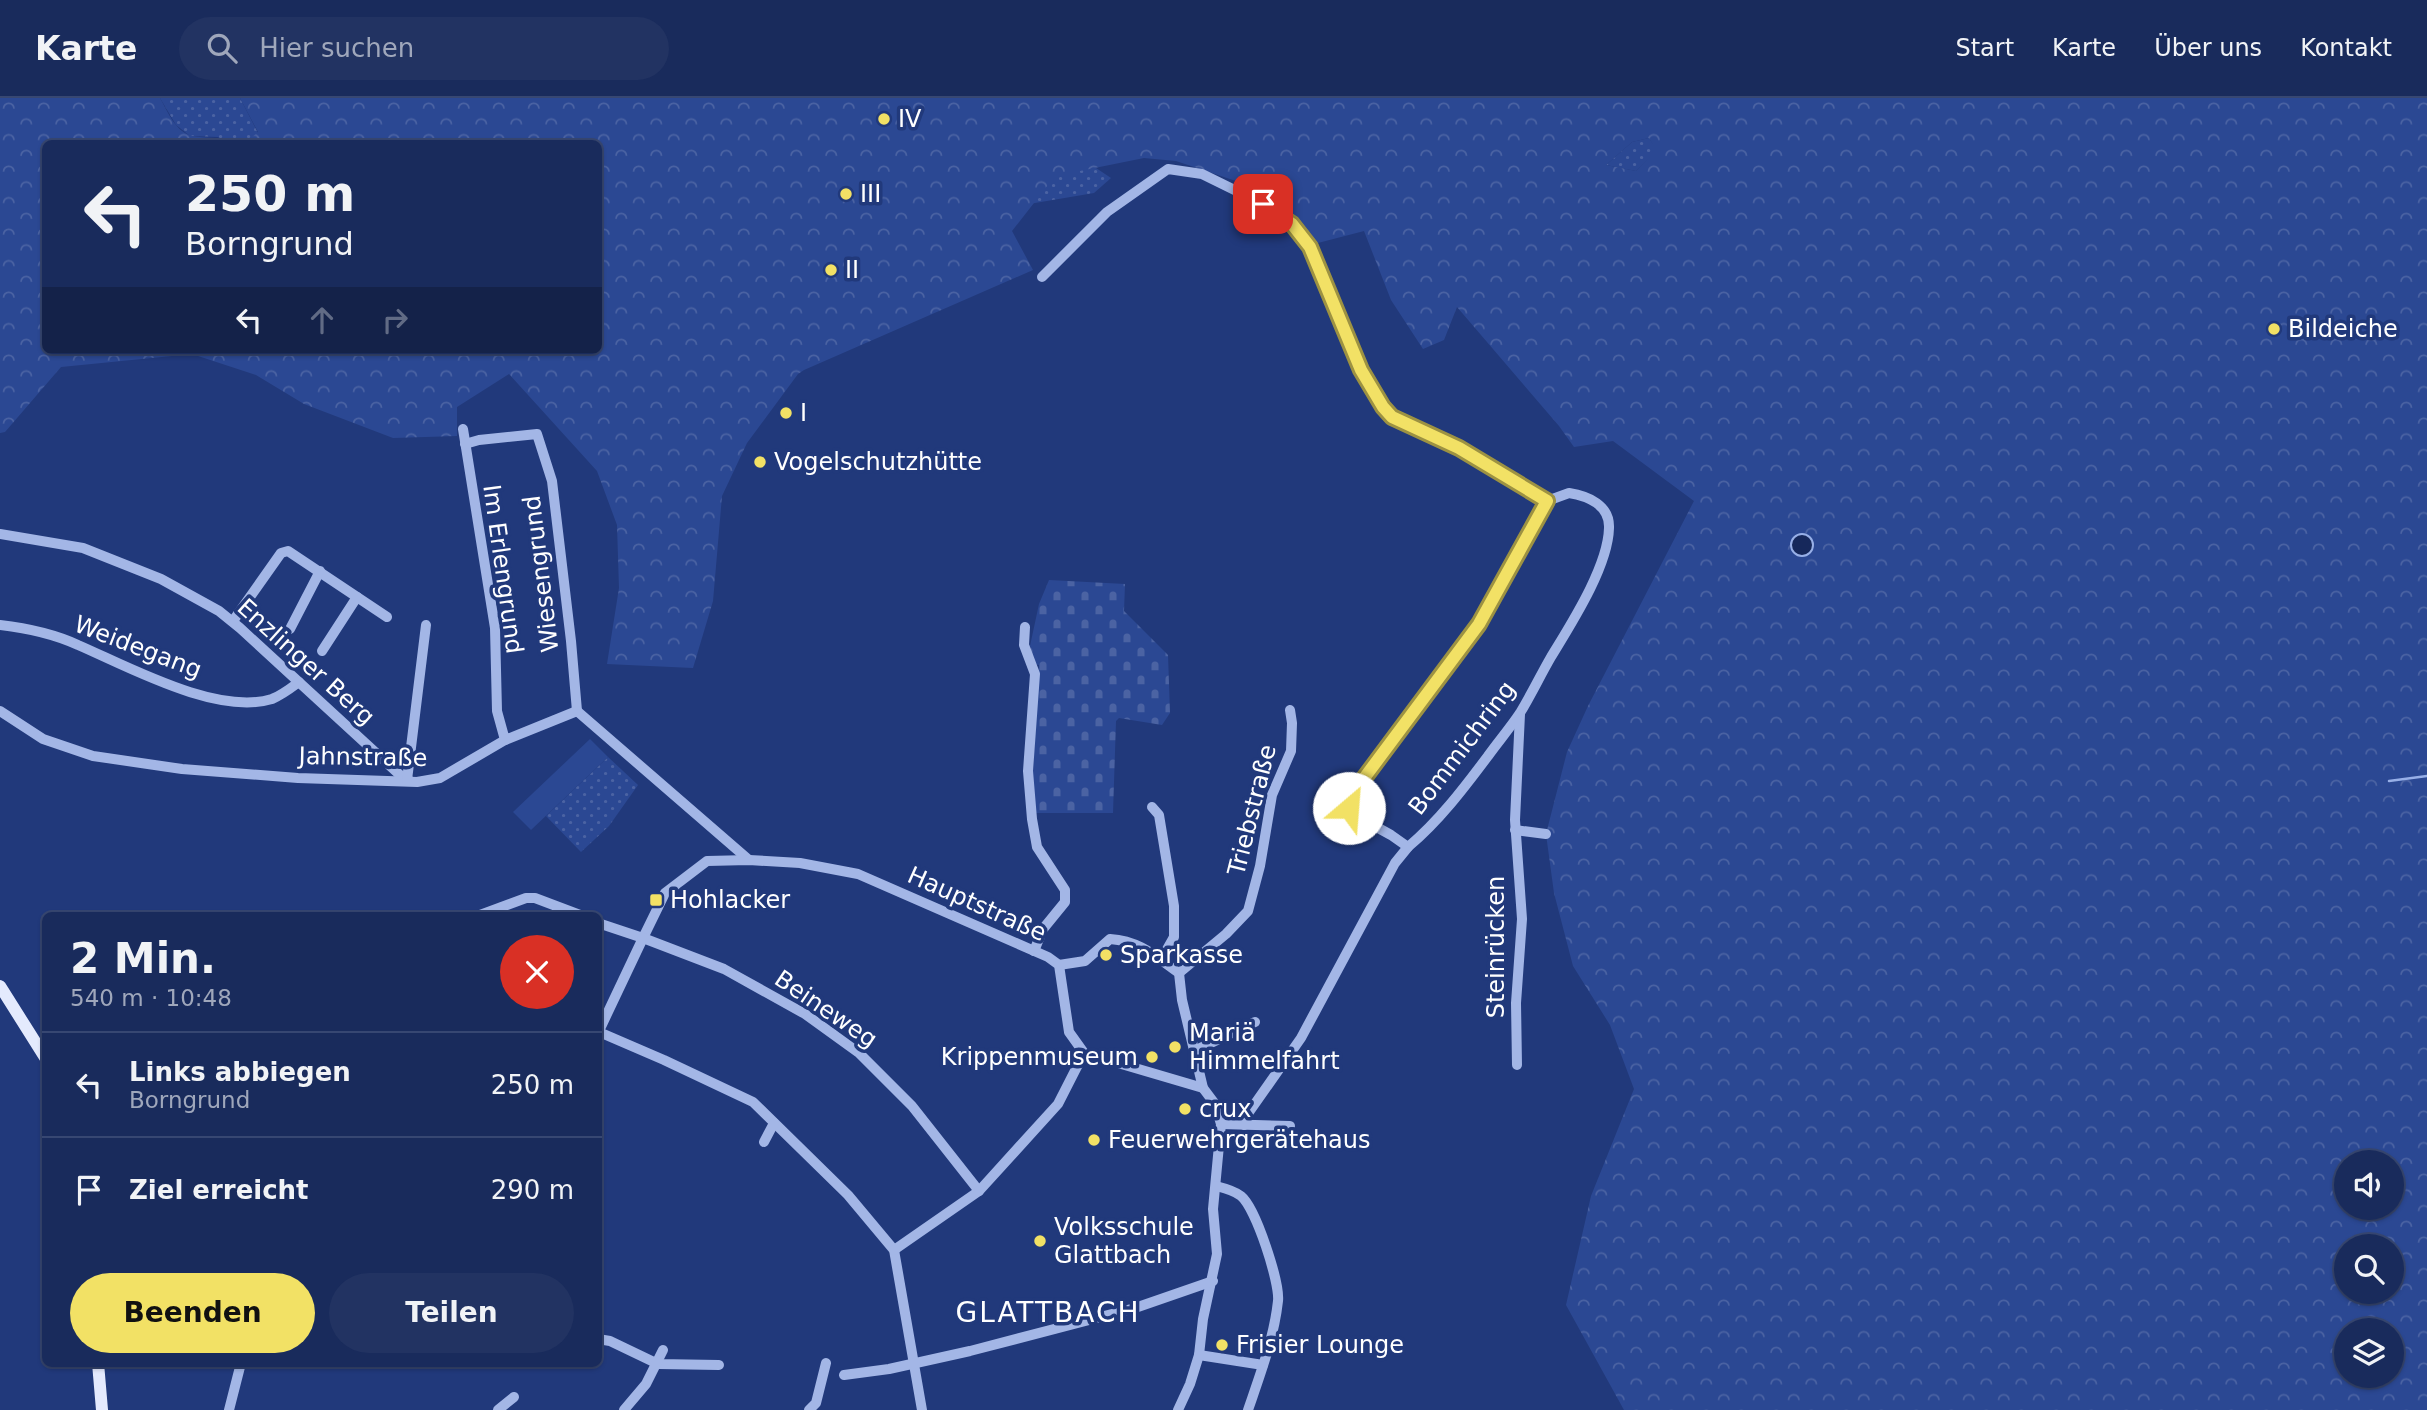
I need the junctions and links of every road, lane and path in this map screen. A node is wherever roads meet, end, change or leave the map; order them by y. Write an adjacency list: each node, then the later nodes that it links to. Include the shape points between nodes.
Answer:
1 (1042, 277): 4 (street, via 1107,212 1168,169 1202,174 1263,204 1292,224 1310,247 1361,370 1392,417 1459,448)
2 (463, 429): 3 (street, Im Erlengrund)
3 (465, 444): 18 (street, Wiesengrund, via 537,434 552,481); 20 (street, Im Erlengrund, via 495,628 497,711)
4 (1547, 501): 19 (street, Bommichring, via 1569,493 1582,495 1596,501 1609,526 1604,555 1574,620); 25 (street, Bommichring, via 1479,624 1349,802 1351,813)
5 (0, 534): 9 (street, Enzlinger Berg, via 83,548 161,579)
6 (320, 571): 7 (street); 9 (street, via 292,552 281,553); 13 (street)
7 (358, 597): 8 (street); 14 (street)
8 (387, 617)
9 (233, 621): 15 (street, Enzlinger Berg)
10 (0, 625): 15 (street, Weidegang, via 76,644 144,676 208,696 263,701)
11 (426, 625): 21 (street)
12 (1025, 626): 31 (street, via 1024,645 1035,674 1028,771 1032,819 1037,847 1065,890 1065,902 1043,929)
13 (290, 629)
14 (323, 651)
15 (299, 682): 21 (street, Enzlinger Berg)
16 (1290, 710): 34 (street, Triebstraße, via 1291,751 1272,795 1248,911)
17 (0, 711): 21 (street, Jahnstraße, via 43,739 93,756 182,769)
18 (577, 711): 20 (street, Jahnstraße); 26 (street)
19 (1520, 713): 23 (street, Steinrücken); 25 (street, Bommichring, via 1459,793)
20 (505, 740): 21 (street, Jahnstraße, via 440,778)
21 (412, 781)
22 (1152, 807): 32 (street, via 1158,815 1174,906 1174,937)
23 (1515, 830): 24 (street); 42 (street, Steinrücken, via 1521,919)
24 (1546, 834)
25 (1408, 848): 46 (street, via 1395,863 1301,1038)
26 (749, 860): 30 (street, Hauptstraße, via 707,861 665,893); 31 (street, Hauptstraße, via 800,863 858,874)
27 (488, 912): 28 (street, via 526,898)
28 (572, 912)
29 (602, 924): 30 (street)
30 (643, 937): 37 (street); 50 (street, Beineweg, via 724,969 805,1014 859,1053 912,1105)
31 (1034, 951): 33 (street, Hauptstraße)
32 (1161, 960): 33 (street, via 1128,940 1110,939 1085,961); 34 (street)
33 (1059, 965): 41 (street, Hauptstraße, via 1069,1032)
34 (1179, 973): 39 (street)
35 (0, 986): 40 (main road)
36 (1255, 1022): 39 (street)
37 (602, 1026)
38 (602, 1033): 44 (street, via 752,1102)
39 (1194, 1051): 43 (street)
40 (42, 1053)
41 (1084, 1053): 43 (street); 50 (street, via 1058,1104)
42 (1517, 1065)
43 (1203, 1088): 45 (street)
44 (774, 1123): 48 (street); 51 (street, via 848,1195)
45 (1221, 1124): 46 (street); 49 (street)
46 (1244, 1125): 47 (street)
47 (1290, 1126)
48 (764, 1142)
49 (1216, 1186): 52 (street); 60 (street, via 1241,1196 1265,1243 1279,1298)
50 (979, 1191): 51 (street)
51 (894, 1250): 58 (street)
52 (1213, 1281): 55 (street); 58 (street, via 1135,1308)
53 (602, 1340): 57 (street)
54 (663, 1350): 57 (street)
55 (1199, 1355): 60 (street); 71 (street)
56 (826, 1363): 69 (street, via 816,1403)
57 (658, 1364): 59 (street); 68 (street)
58 (914, 1364): 63 (street); 70 (street)
59 (719, 1365)
60 (1263, 1365): 72 (street)
61 (98, 1367): 65 (main road)
62 (240, 1367): 66 (street)
63 (844, 1375)
64 (514, 1397): 67 (street)
65 (102, 1410)
66 (229, 1410)
67 (498, 1410)
68 (624, 1410)
69 (809, 1410)
70 (922, 1410)
71 (1178, 1410)
72 (1248, 1410)

